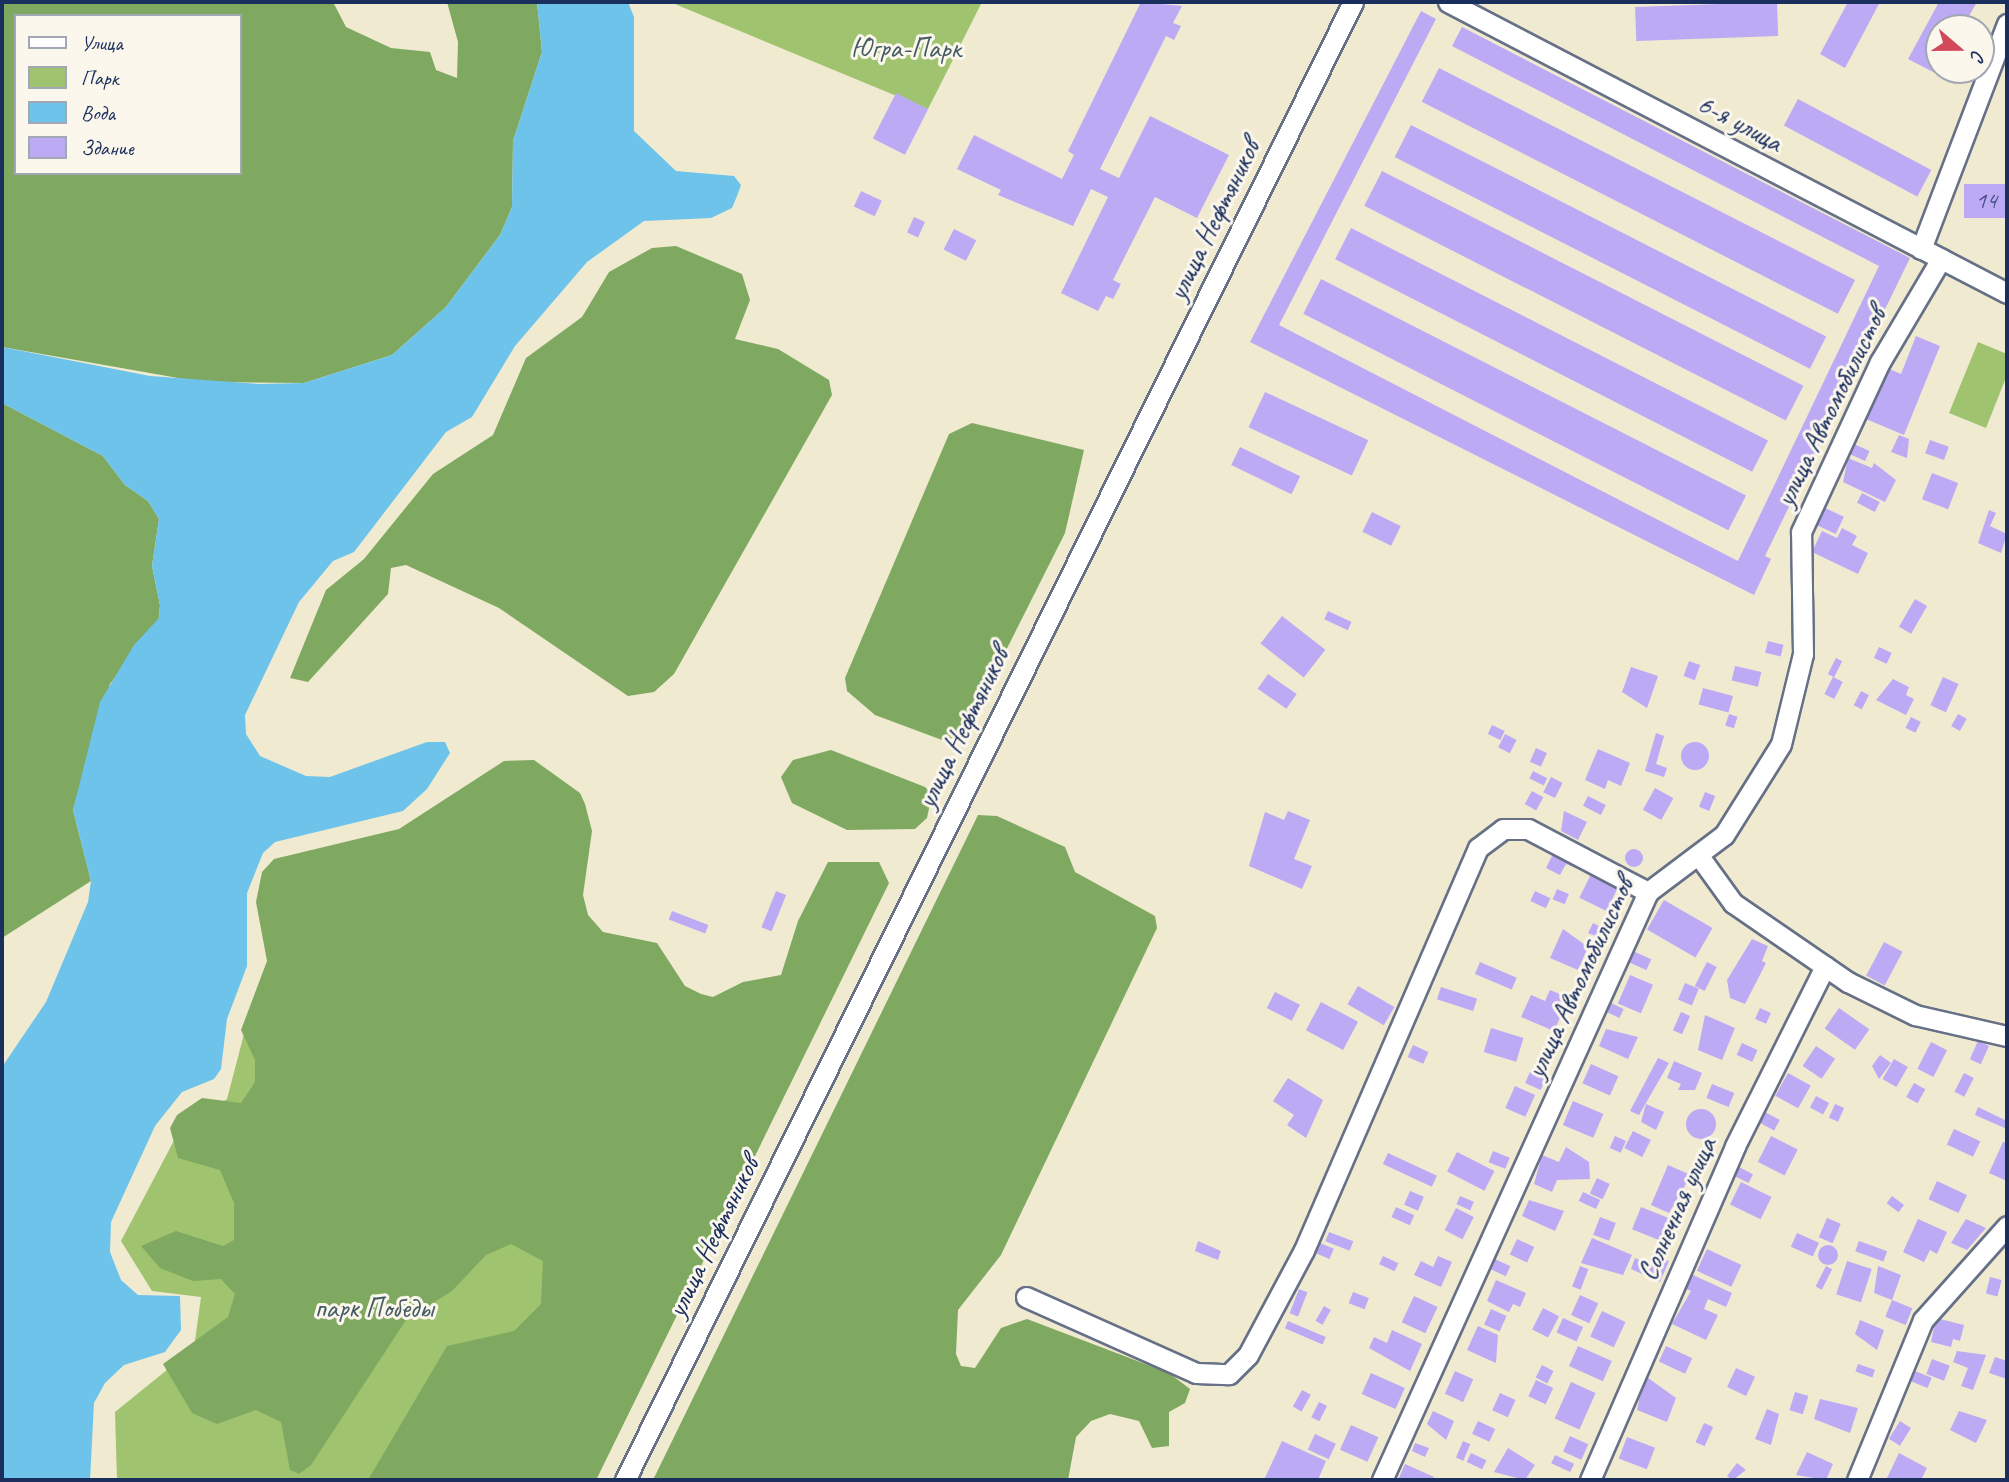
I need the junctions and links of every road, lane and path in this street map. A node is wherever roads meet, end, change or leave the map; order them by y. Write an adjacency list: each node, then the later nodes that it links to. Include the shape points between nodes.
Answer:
1 (1353, 2): 13 (street, улица Нефтяников)
2 (1448, 2): 4 (street, 6-я улица)
3 (2007, 24): 4 (street)
4 (1921, 249): 5 (street, 6-я улица)
5 (1941, 259): 6 (street, 6-я улица); 7 (street, улица Автомобилистов, via 1880,362 1801,532 1803,654 1781,744 1748,805)
6 (2007, 293)
7 (1699, 856): 8 (street, улица Автомобилистов); 9 (street, via 1734,903)
8 (1648, 892): 12 (street, via 1528,829 1503,828 1478,848 1304,1250 1248,1355 1228,1374 1196,1373); 14 (street, улица Автомобилистов)
9 (1825, 965): 10 (street, via 1915,1015); 15 (street, Солнечная улица, via 1735,1146)
10 (2007, 1036)
11 (2007, 1226): 16 (street, via 1923,1320)
12 (1026, 1297)
13 (625, 1480)
14 (1382, 1480)
15 (1590, 1480)
16 (1857, 1480)

